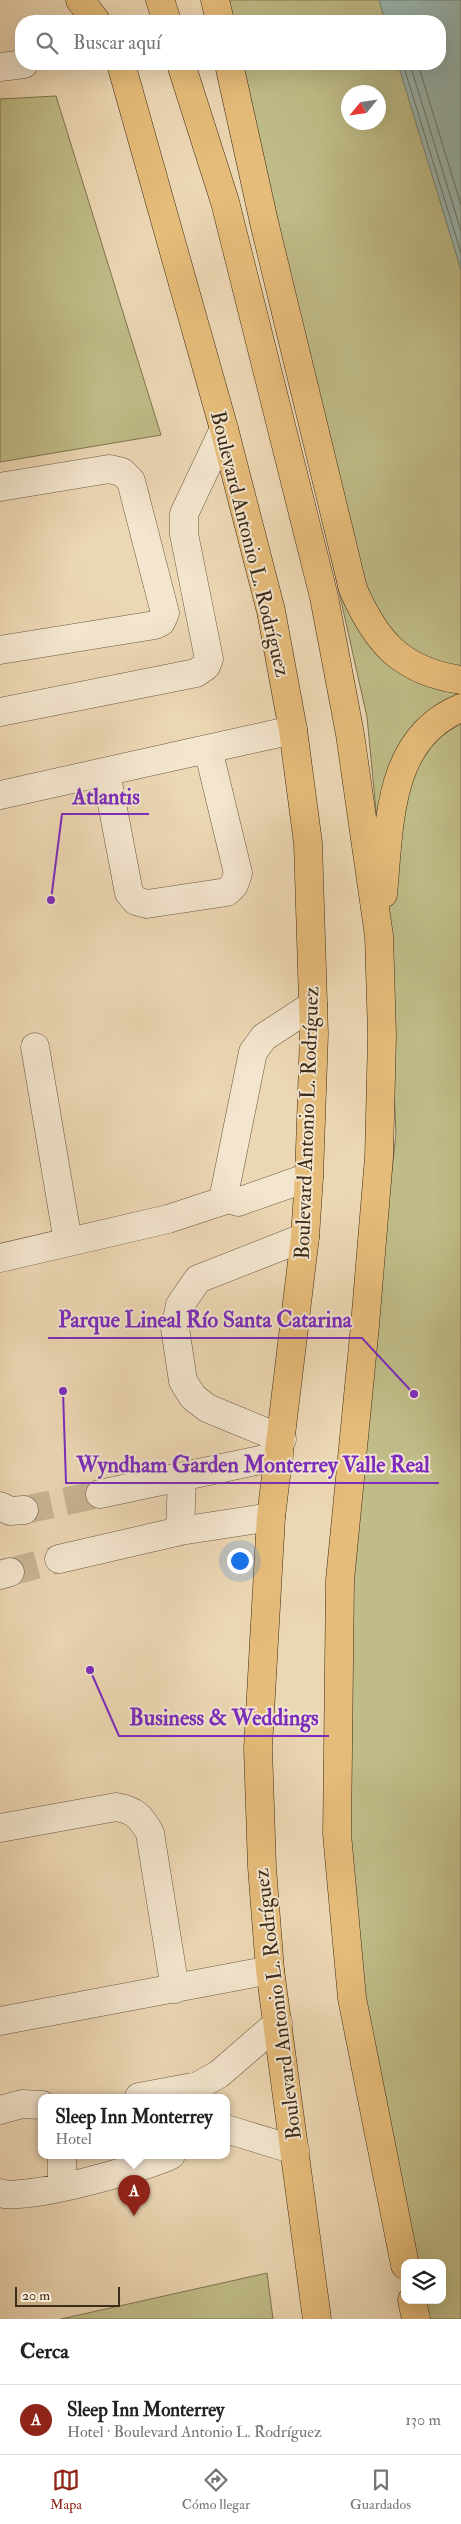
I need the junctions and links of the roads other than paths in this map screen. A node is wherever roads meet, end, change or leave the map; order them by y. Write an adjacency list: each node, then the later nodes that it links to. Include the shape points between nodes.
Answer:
1 (80, 0): 5 (highway)
2 (101, 0): 6 (highway)
3 (160, 0): 7 (highway)
4 (215, 0): 8 (highway)
5 (91, 15)
6 (106, 15)
7 (165, 15)
8 (219, 15)
9 (15, 65): 10 (lane)
10 (0, 67)
11 (124, 70): 14 (highway, Boulevard Antonio L. Rodríguez)
12 (183, 70): 24 (highway, via 225,202 324,597 350,734)
13 (230, 70): 17 (highway, via 353,589 367,620 385,644 405,661 436,676)
14 (224, 429): 19 (lane, via 184,514 184,534 209,659 206,666 196,673); 20 (highway, Boulevard Antonio L. Rodríguez, via 271,611)
15 (0, 487): 16 (lane, via 109,469 122,472 131,481 165,613 155,625)
16 (0, 650)
17 (461, 680)
18 (461, 708): 24 (highway, via 424,733 405,759 394,794)
19 (0, 712)
20 (293, 730): 21 (lane); 25 (highway, Boulevard Antonio L. Rodríguez, via 308,843)
21 (208, 749): 22 (lane); 22 (lane, via 238,873 234,885 227,892 147,904 136,901 129,893)
22 (106, 772): 23 (lane)
23 (0, 795)
24 (379, 936): 53 (highway, via 382,1035 379,1157 340,1580 337,1834 352,1998)
25 (313, 1005): 27 (highway, Boulevard Antonio L. Rodríguez); 28 (lane, via 264,1037 253,1052 225,1190)
26 (35, 1047): 30 (lane)
27 (309, 1177): 28 (lane, via 238,1202); 29 (highway, Boulevard Antonio L. Rodríguez)
28 (229, 1199): 30 (lane, via 168,1219)
29 (305, 1237): 32 (highway, Boulevard Antonio L. Rodríguez); 32 (lane, via 198,1279 180,1305 175,1328 181,1375 193,1397)
30 (68, 1242): 31 (lane)
31 (0, 1258)
32 (281, 1448): 33 (lane); 35 (highway, Boulevard Antonio L. Rodríguez)
33 (182, 1477): 34 (lane); 36 (lane)
34 (100, 1494)
35 (271, 1518): 36 (lane); 39 (highway, Boulevard Antonio L. Rodríguez, via 258,1748)
36 (180, 1531): 37 (lane)
37 (59, 1559)
38 (0, 1828): 40 (lane, via 116,1807 138,1814 150,1833)
39 (270, 1970): 40 (lane); 42 (highway, Boulevard Antonio L. Rodríguez)
40 (175, 1989): 41 (lane)
41 (0, 2021)
42 (278, 2023): 43 (lane); 48 (highway, Boulevard Antonio L. Rodríguez)
43 (200, 2092): 44 (lane)
44 (176, 2094)
45 (38, 2105): 46 (lane, via 22,2104)
46 (0, 2110)
47 (230, 2130): 48 (lane)
48 (295, 2150): 55 (highway, Boulevard Antonio L. Rodríguez)
49 (62, 2159): 51 (lane)
50 (157, 2159): 51 (lane)
51 (62, 2187): 52 (lane, via 20,2196)
52 (0, 2193)
53 (404, 2259)
54 (413, 2304): 56 (highway)
55 (317, 2319)
56 (416, 2319)

